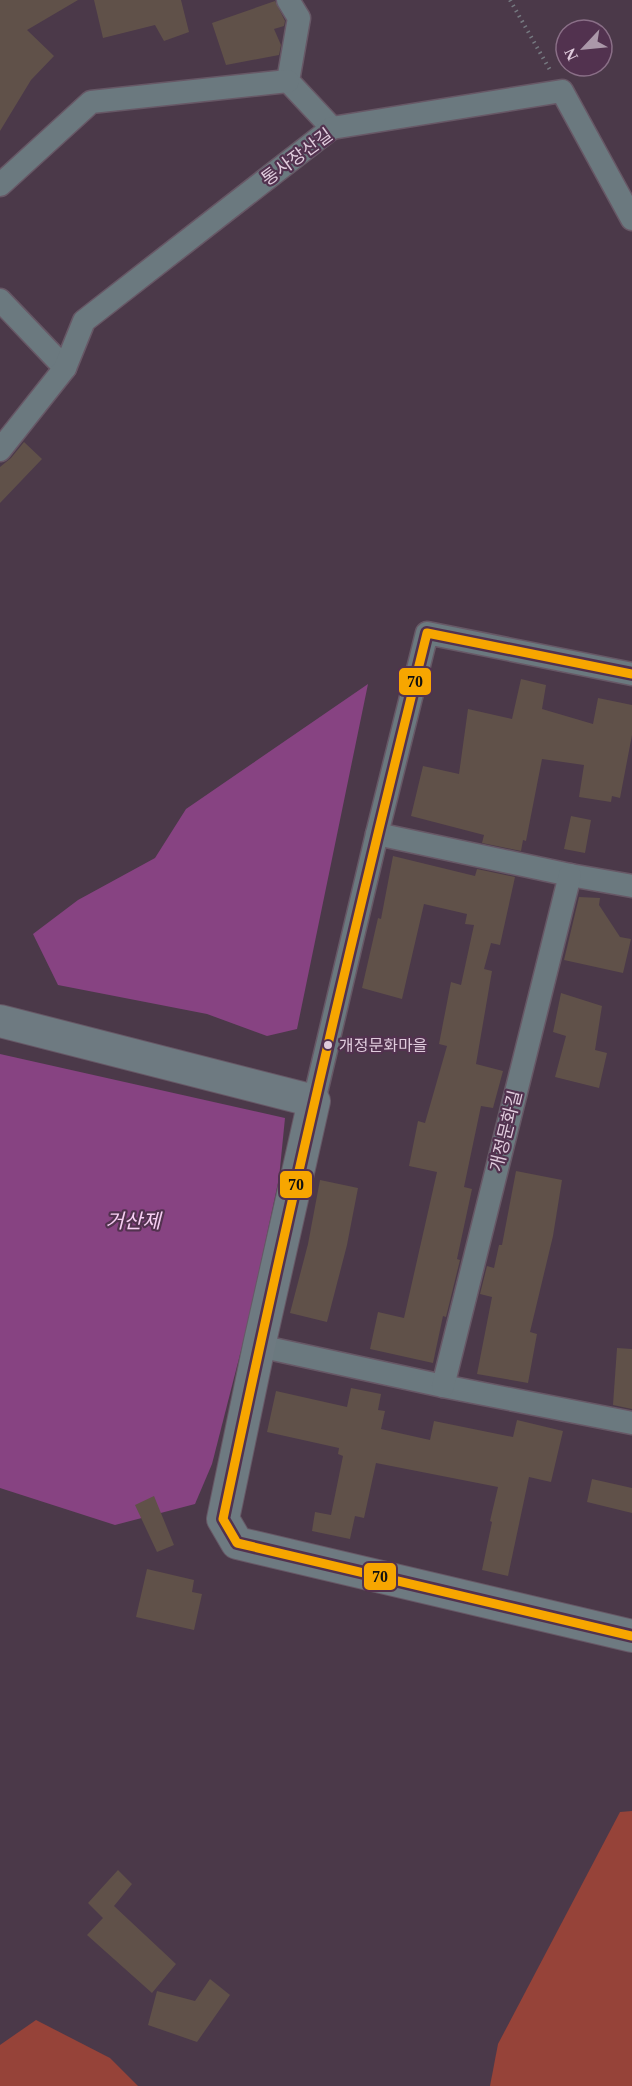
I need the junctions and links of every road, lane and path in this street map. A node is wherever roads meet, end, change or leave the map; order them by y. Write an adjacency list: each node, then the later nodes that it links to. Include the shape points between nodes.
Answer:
1 (288, 0): 3 (street, via 299,18)
2 (510, 0): 4 (path)
3 (288, 81): 5 (street); 6 (street, via 92,102)
4 (562, 91): 5 (street, 통사장산길); 7 (street)
5 (332, 128): 9 (street, 통사장산길, via 84,321)
6 (0, 185)
7 (632, 219)
8 (0, 300): 9 (street)
9 (65, 368): 10 (street, 통사장산길)
10 (0, 450)
11 (632, 674): 12 (street, via 427,633)
12 (377, 834): 13 (street); 16 (street)
13 (570, 875): 14 (street); 18 (street, 개정문화길)
14 (632, 886)
15 (0, 1021): 16 (street)
16 (314, 1101): 17 (street)
17 (259, 1346): 18 (street); 20 (street, via 223,1519 237,1543)
18 (443, 1386): 19 (street)
19 (632, 1423)
20 (632, 1636)

